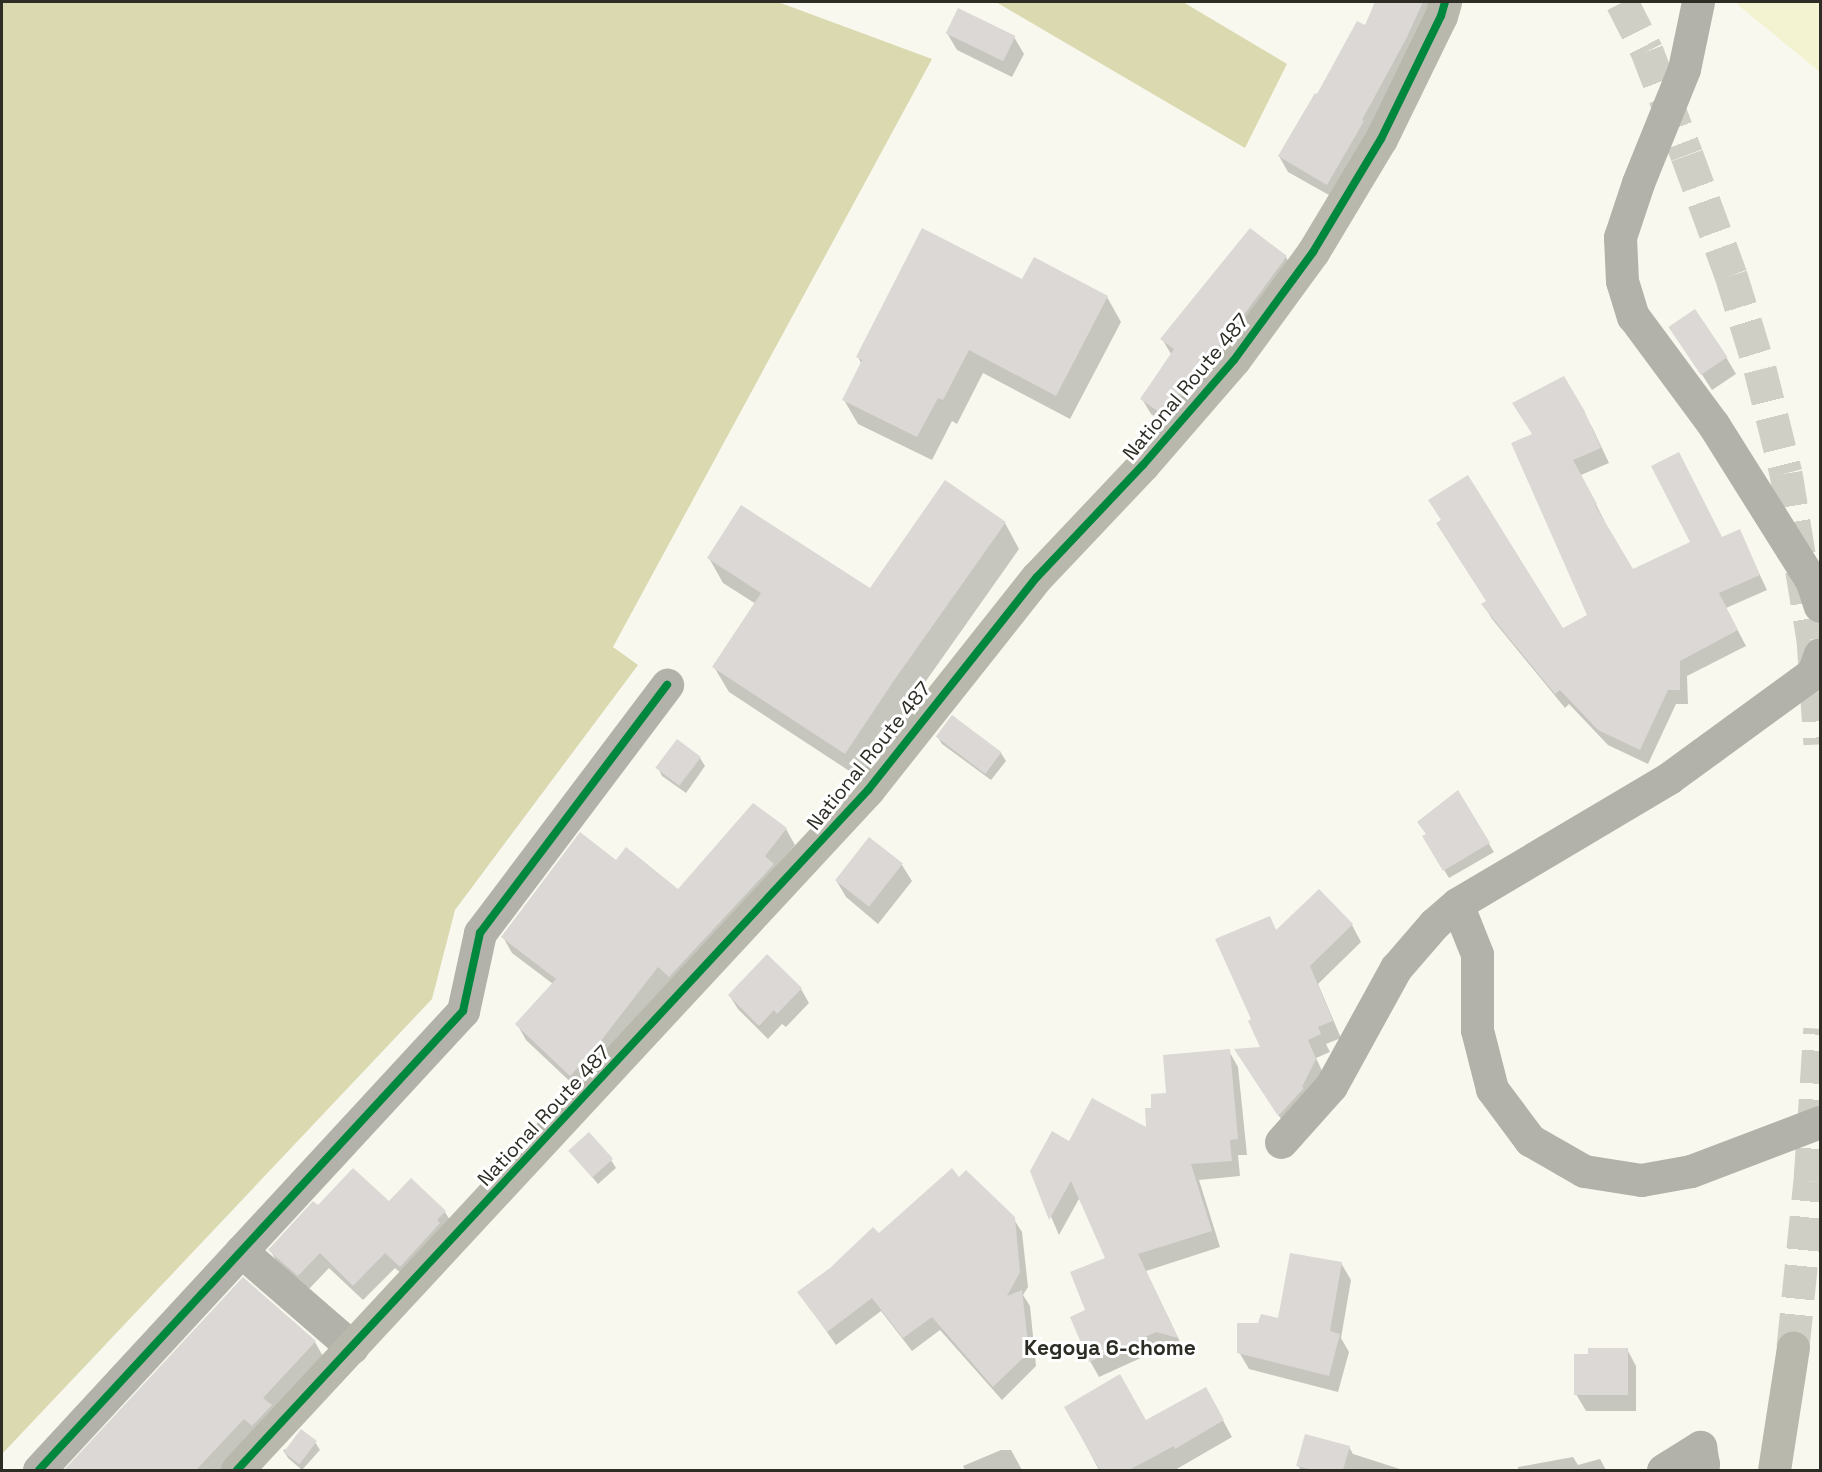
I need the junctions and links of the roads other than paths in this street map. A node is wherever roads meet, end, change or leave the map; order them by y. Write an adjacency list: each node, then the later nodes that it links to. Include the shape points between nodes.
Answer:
1 (1444, 2): 10 (highway, National Route 487, via 1441,16 1381,139 1313,252 1234,360 1143,465 1037,577 868,790)
2 (1698, 2): 3 (street, via 1684,69 1620,237 1622,281 1633,316 1713,424 1812,582)
3 (1821, 606)
4 (1821, 654): 6 (street, via 1813,673 1669,778)
5 (667, 685): 9 (street, via 480,933 463,1011)
6 (1457, 904): 7 (street, via 1477,954 1477,1030 1492,1089 1530,1140 1584,1171 1641,1180 1691,1171); 8 (street, via 1396,968 1331,1086)
7 (1821, 1122)
8 (1281, 1142)
9 (241, 1251): 10 (street); 12 (street)
10 (352, 1347): 13 (highway, National Route 487)
11 (1793, 1347): 16 (highway)
12 (39, 1470)
13 (237, 1470)
14 (1663, 1470): 15 (street, via 1700,1447 1703,1464)
15 (1695, 1470)
16 (1774, 1470)

